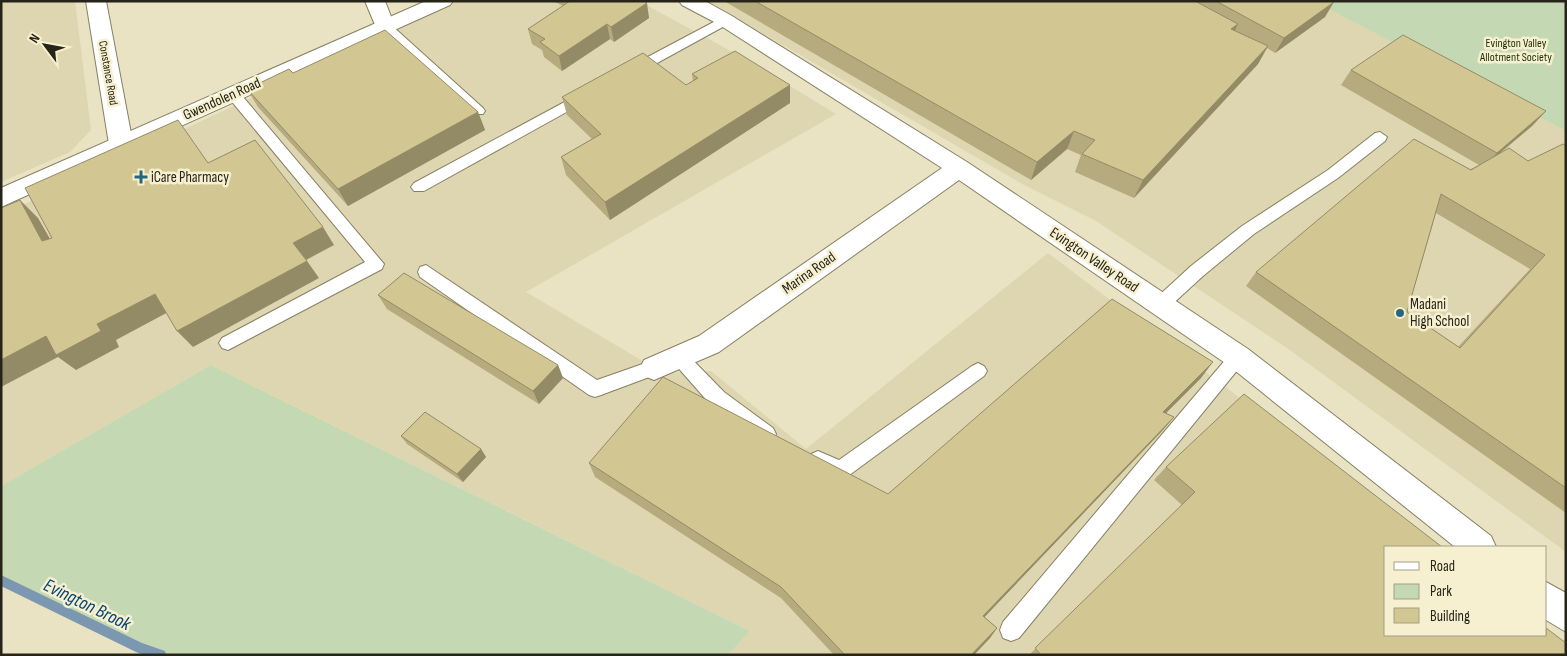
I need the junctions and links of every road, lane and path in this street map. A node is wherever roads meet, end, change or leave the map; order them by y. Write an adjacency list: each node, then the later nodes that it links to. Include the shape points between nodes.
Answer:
1 (96, 1): 12 (street, Constance Road)
2 (375, 1): 6 (street)
3 (443, 1): 6 (street, Gwendolen Road)
4 (690, 1): 5 (street, Evington Valley Road)
5 (725, 20): 7 (lane); 13 (street, Evington Valley Road)
6 (385, 27): 9 (street, Gwendolen Road); 10 (lane)
7 (620, 77)
8 (594, 91): 14 (lane)
9 (233, 94): 12 (street, Gwendolen Road); 18 (lane, via 376,264)
10 (478, 111)
11 (1380, 137): 17 (lane, via 1334,174 1314,184 1248,230 1197,270)
12 (121, 144): 15 (street, Gwendolen Road)
13 (959, 168): 17 (street, Evington Valley Road); 19 (street, Marina Road, via 709,344)
14 (419, 187)
15 (1, 198)
16 (426, 272): 21 (lane, via 595,389)
17 (1160, 305): 20 (street, Evington Valley Road)
18 (228, 343)
19 (679, 357): 21 (street, Marina Road); 23 (lane, via 717,398)
20 (1238, 357): 25 (street, Evington Valley Road); 28 (lane)
21 (654, 368)
22 (978, 371): 24 (lane, via 841,470)
23 (778, 443)
24 (805, 454)
25 (1479, 546)
26 (1547, 600): 27 (street)
27 (1566, 615)
28 (1011, 630)

